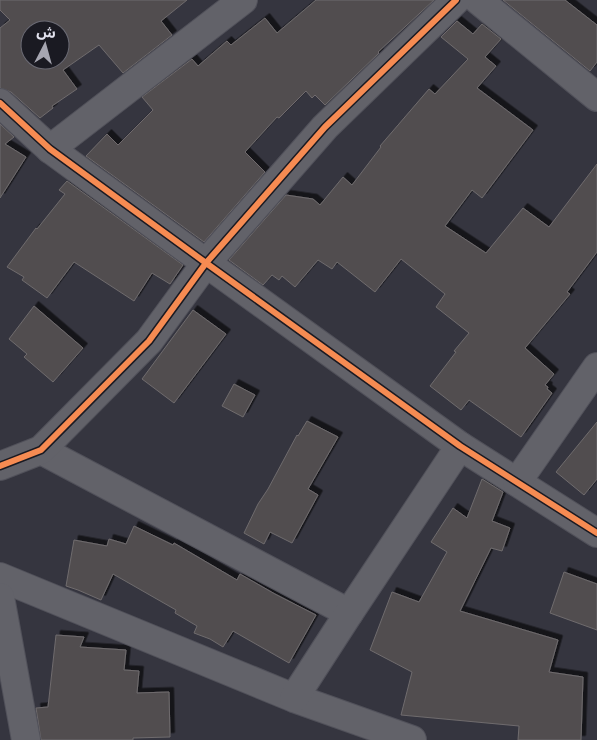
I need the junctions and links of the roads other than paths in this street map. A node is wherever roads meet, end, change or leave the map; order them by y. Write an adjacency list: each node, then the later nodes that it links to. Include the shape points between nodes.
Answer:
1 (243, 0): 6 (street)
2 (456, 0): 7 (street, via 325,128)
3 (478, 0): 4 (street)
4 (597, 96)
5 (0, 103): 6 (street)
6 (50, 149): 7 (street)
7 (206, 263): 9 (street); 10 (street, via 149,341)
8 (597, 367): 12 (street)
9 (460, 446): 12 (street); 16 (street)
10 (41, 450): 11 (street); 16 (street)
11 (0, 466)
12 (517, 482): 13 (street)
13 (597, 533)
14 (0, 577): 17 (street)
15 (0, 597): 18 (street)
16 (349, 613): 17 (street)
17 (294, 698): 19 (street)
18 (26, 740)
19 (412, 740)

